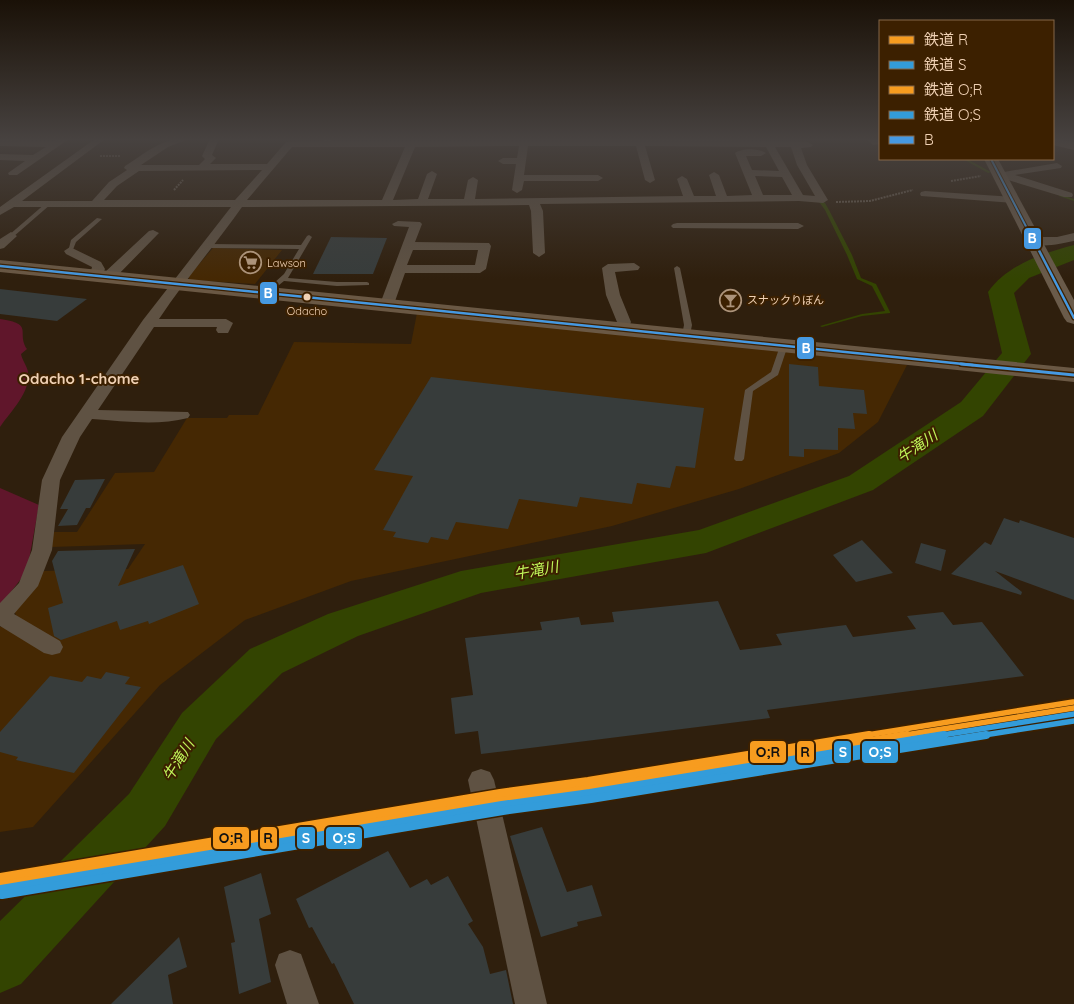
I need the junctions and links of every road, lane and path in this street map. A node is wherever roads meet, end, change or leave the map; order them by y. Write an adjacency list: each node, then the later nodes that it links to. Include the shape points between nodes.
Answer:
1 (35, 186): 27 (street)
2 (110, 186): 33 (street)
3 (180, 186): 35 (path)
4 (253, 186): 36 (street)
5 (393, 186): 31 (street)
6 (427, 186): 28 (street)
7 (472, 186): 29 (street)
8 (518, 186): 30 (street)
9 (685, 186): 24 (street)
10 (718, 186): 21 (street)
11 (754, 186): 22 (street)
12 (793, 186): 20 (street)
13 (817, 186): 20 (street, via 823,200)
14 (961, 186): 19 (street)
15 (1006, 186): 25 (main road)
16 (1038, 186): 17 (street)
17 (1071, 191)
18 (925, 194): 19 (street)
19 (967, 196): 25 (street)
20 (800, 198): 22 (street)
21 (723, 199): 22 (street); 24 (street)
22 (760, 199)
23 (0, 200): 27 (street)
24 (690, 200): 38 (street)
25 (1014, 200): 47 (main road)
26 (533, 201): 30 (street); 38 (street); 54 (street, via 537,210)
27 (13, 202): 32 (street); 37 (street)
28 (422, 202): 29 (street); 31 (street)
29 (469, 202): 30 (street)
30 (515, 202)
31 (386, 203): 36 (street)
32 (48, 204): 33 (street); 43 (lane)
33 (94, 204): 34 (street)
34 (114, 204): 35 (street); 39 (street)
35 (162, 204): 36 (street)
36 (238, 204): 50 (street)
37 (0, 212)
38 (674, 217): 41 (street, via 726,228)
39 (99, 219): 53 (lane, via 73,241)
40 (398, 224): 51 (street, via 416,224)
41 (798, 226)
42 (153, 233): 48 (street)
43 (11, 236): 46 (street)
44 (309, 237): 52 (lane)
45 (1074, 237): 47 (street)
46 (0, 245)
47 (1036, 245): 64 (main road)
48 (140, 246): 49 (street); 59 (street)
49 (153, 246)
50 (208, 246): 52 (lane); 60 (street)
51 (409, 246): 58 (street); 58 (street, via 485,246 480,269)
52 (303, 247): 62 (lane, via 287,275)
53 (70, 251): 59 (street, via 97,265)
54 (539, 253)
55 (0, 266): 59 (main road)
56 (634, 268): 66 (street, via 608,268 607,295 624,322)
57 (678, 268): 68 (lane, via 688,325)
58 (401, 269): 63 (street)
59 (102, 275): 60 (main road)
60 (176, 282): 62 (main road); 65 (street)
61 (367, 284): 62 (lane)
62 (275, 286): 63 (main road)
63 (387, 304): 66 (main road)
64 (1073, 313)
65 (148, 323): 67 (street, via 226,323); 71 (street)
66 (622, 328): 68 (main road)
67 (223, 330)
68 (686, 335): 69 (main road)
69 (784, 345): 70 (main road); 73 (lane, via 775,373 748,390)
70 (1074, 375)
71 (86, 414): 72 (street); 74 (street, via 70,437 51,480 42,550 28,586)
72 (182, 416)
73 (739, 459)
74 (0, 616): 75 (street)
75 (52, 647)
76 (480, 780): 79 (street)
77 (290, 965): 78 (street)
78 (303, 1004)
79 (531, 1004)

